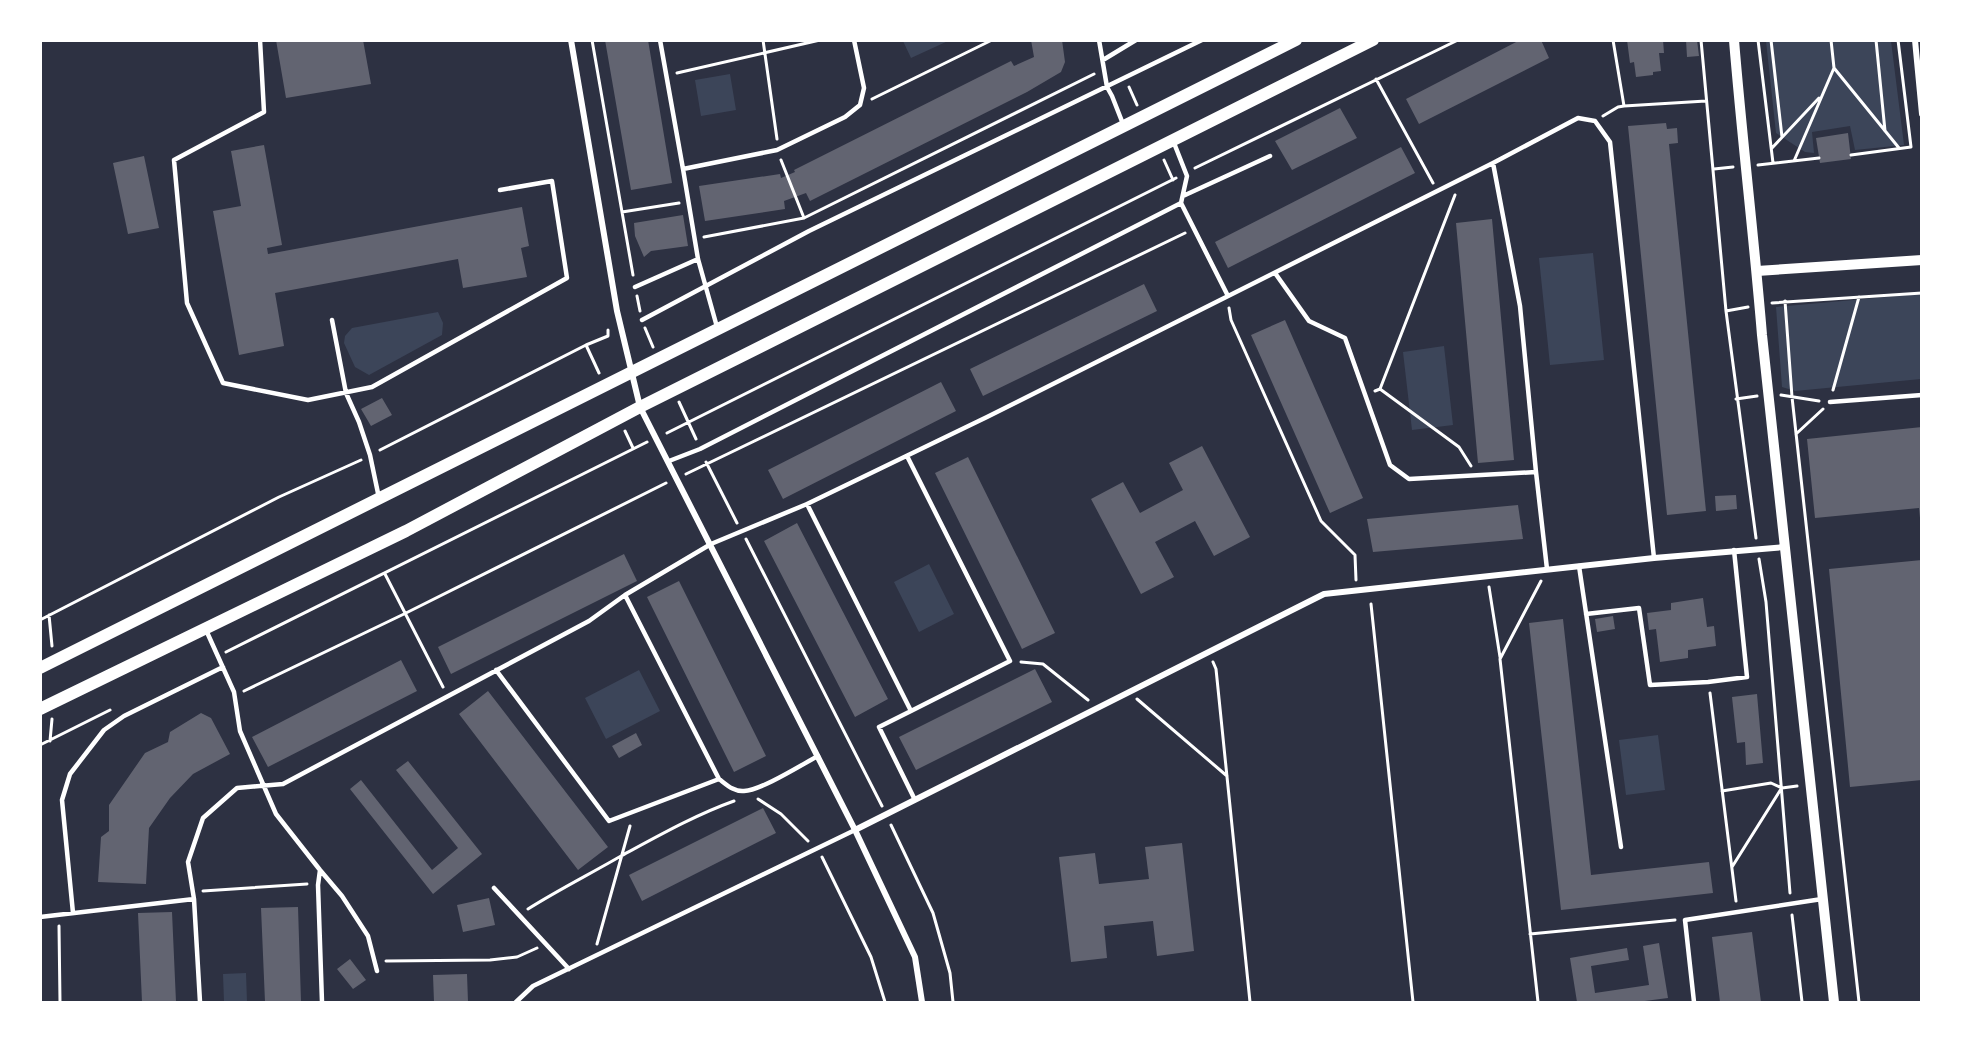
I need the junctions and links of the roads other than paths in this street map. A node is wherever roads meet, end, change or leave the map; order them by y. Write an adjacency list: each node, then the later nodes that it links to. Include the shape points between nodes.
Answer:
1 (260, 40): 34 (lane, via 264,112 174,160 187,303 223,383 308,400)
2 (571, 40): 33 (street)
3 (660, 40): 19 (lane)
4 (854, 40): 19 (lane, via 864,88 860,105 845,117 777,150)
5 (1100, 40): 12 (lane)
6 (1137, 40): 12 (lane)
7 (1202, 40): 13 (lane)
8 (1296, 40): 15 (main road)
9 (1373, 40): 16 (main road)
10 (1734, 40): 25 (street)
11 (1915, 40): 14 (street)
12 (1102, 60): 13 (lane)
13 (1107, 87): 15 (lane); 27 (lane, via 809,231)
14 (1922, 114)
15 (1124, 127): 32 (main road)
16 (1173, 140): 21 (lane, via 1187,176); 37 (main road)
17 (1270, 156): 21 (lane)
18 (1493, 164): 26 (lane); 40 (lane, via 1520,306); 46 (lane, via 1578,118 1595,121 1610,142)
19 (683, 169): 23 (lane)
20 (500, 190): 34 (lane, via 552,181 567,278 372,387)
21 (1183, 196): 22 (lane)
22 (1181, 203): 29 (lane); 39 (lane, via 700,449)
23 (698, 259): 27 (lane); 28 (lane)
24 (1922, 260): 25 (street)
25 (1757, 272): 44 (street)
26 (1275, 273): 29 (lane); 40 (lane, via 1309,321 1345,338 1390,465 1409,479)
27 (705, 286): 31 (lane); 32 (lane)
28 (635, 287)
29 (1228, 296): 38 (lane)
30 (332, 320): 34 (lane)
31 (642, 320)
32 (718, 330): 33 (main road)
33 (631, 372): 37 (street); 41 (main road)
34 (345, 393): 41 (lane, via 370,455)
35 (1922, 395): 36 (lane)
36 (1830, 402)
37 (640, 407): 39 (street); 51 (main road, via 406,531)
38 (907, 456): 42 (lane); 56 (lane, via 1010,662)
39 (669, 461): 43 (street)
40 (1536, 472): 48 (lane)
41 (379, 498): 53 (main road)
42 (807, 504): 43 (lane); 56 (lane)
43 (711, 544): 49 (lane); 57 (street)
44 (1785, 547): 45 (street); 66 (street)
45 (1734, 550): 46 (street); 50 (lane, via 1747,677 1650,685 1639,608)
46 (1654, 558): 47 (street)
47 (1579, 566): 48 (street); 50 (lane)
48 (1547, 570): 60 (street, via 1324,594)
49 (625, 596): 54 (lane, via 589,621); 58 (lane)
50 (1586, 614): 62 (lane)
51 (206, 627): 52 (lane); 55 (main road)
52 (223, 667): 59 (lane, via 234,692 240,731); 67 (lane, via 124,716 104,730 70,774 62,800)
53 (40, 668)
54 (496, 670): 58 (lane, via 609,821); 59 (lane, via 283,784)
55 (40, 709)
56 (911, 711): 60 (lane, via 879,727)
57 (818, 756): 58 (lane, via 755,789 736,790); 61 (street)
58 (719, 779)
59 (264, 786): 63 (lane, via 276,814); 65 (lane, via 237,788 203,818 188,862)
60 (915, 800): 61 (street)
61 (855, 830): 69 (lane); 74 (street, via 915,957)
62 (1621, 847)
63 (320, 870): 70 (lane, via 368,936); 72 (lane)
64 (494, 888): 69 (lane)
65 (194, 899): 67 (lane); 71 (lane)
66 (1823, 899): 75 (lane, via 1685,920); 76 (street)
67 (73, 913): 68 (lane)
68 (40, 917)
69 (569, 969): 73 (lane, via 533,986)
70 (377, 971)
71 (200, 1002)
72 (322, 1002)
73 (516, 1002)
74 (922, 1002)
75 (1694, 1002)
76 (1834, 1002)

